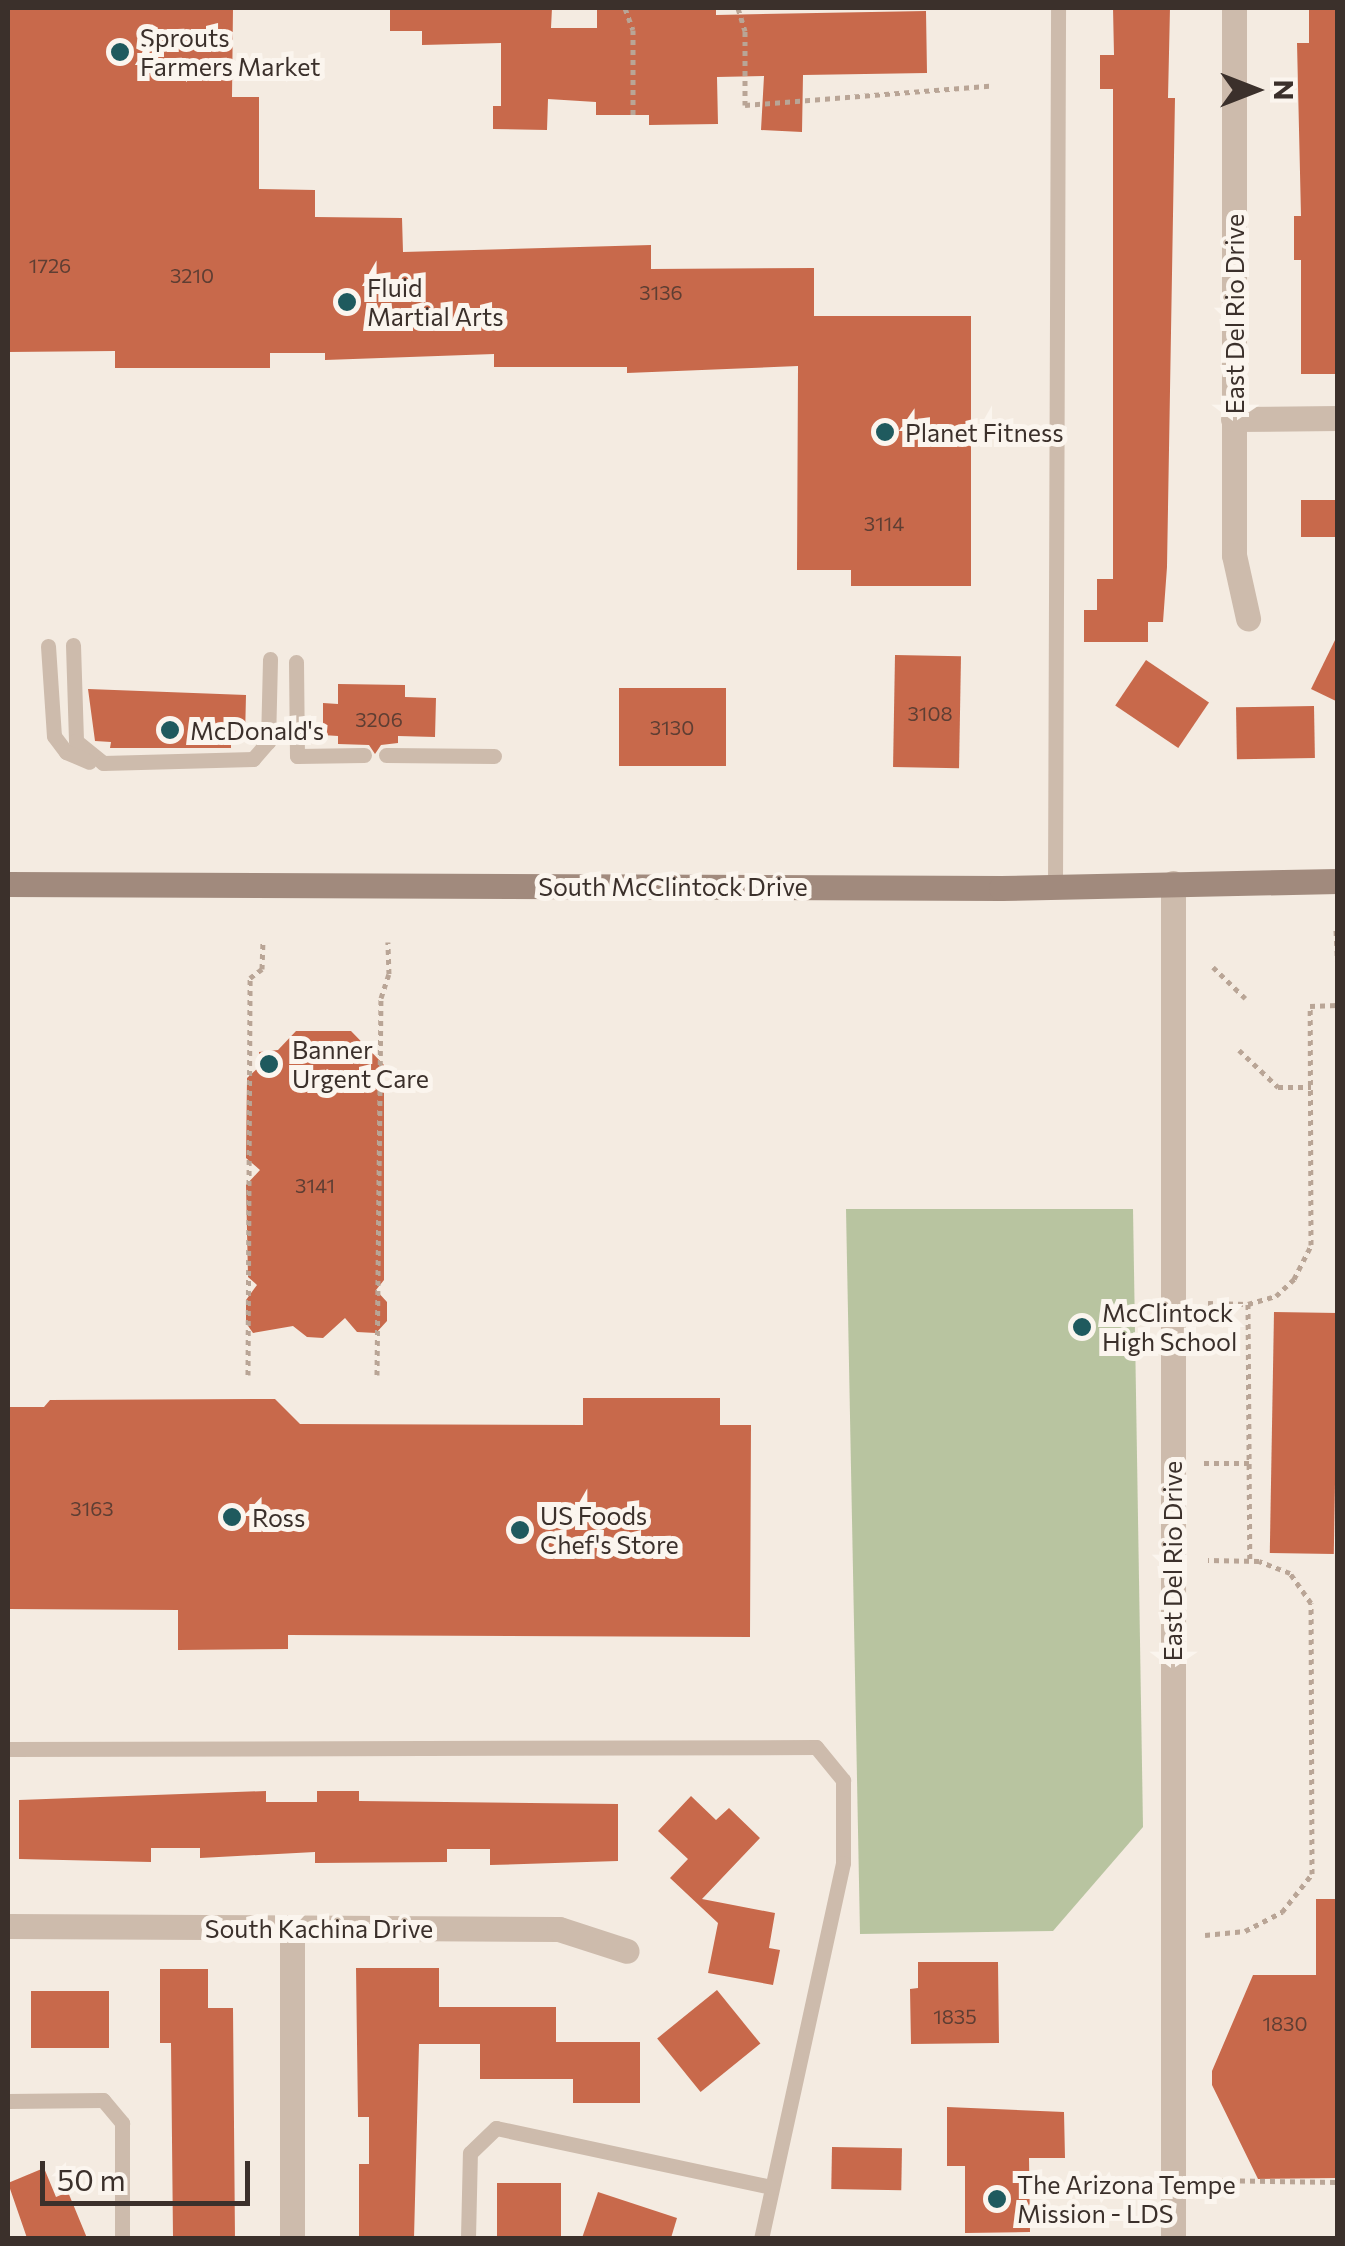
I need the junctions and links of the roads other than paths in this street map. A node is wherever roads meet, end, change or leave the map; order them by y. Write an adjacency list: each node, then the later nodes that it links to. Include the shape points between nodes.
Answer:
1 (1058, 8): 17 (lane)
2 (1234, 8): 4 (street, East Del Rio Drive)
3 (1338, 418): 4 (street)
4 (1234, 419): 5 (street, East Del Rio Drive, via 1235,572)
5 (1248, 618)
6 (73, 645): 13 (lane, via 76,741)
7 (48, 646): 13 (lane, via 54,736 66,752)
8 (270, 659): 13 (lane, via 268,742 253,759)
9 (296, 662): 10 (lane, via 297,756)
10 (364, 755)
11 (386, 755): 12 (lane)
12 (494, 756)
13 (104, 762)
14 (1338, 880): 16 (main road, South McClintock Drive)
15 (8, 884): 17 (main road, South McClintock Drive)
16 (1173, 884): 17 (main road, South McClintock Drive); 28 (street, East Del Rio Drive)
17 (1055, 887)
18 (8, 1749): 23 (lane, via 816,1747 843,1780 843,1864)
19 (8, 1926): 20 (street, South Kachina Drive)
20 (292, 1929): 21 (street, South Kachina Drive, via 559,1929); 25 (street)
21 (627, 1951)
22 (8, 2101): 24 (lane, via 103,2100 122,2124)
23 (772, 2187): 26 (lane, via 496,2128 470,2153); 27 (lane)
24 (122, 2238)
25 (292, 2238)
26 (468, 2238)
27 (761, 2238)
28 (1173, 2238)

